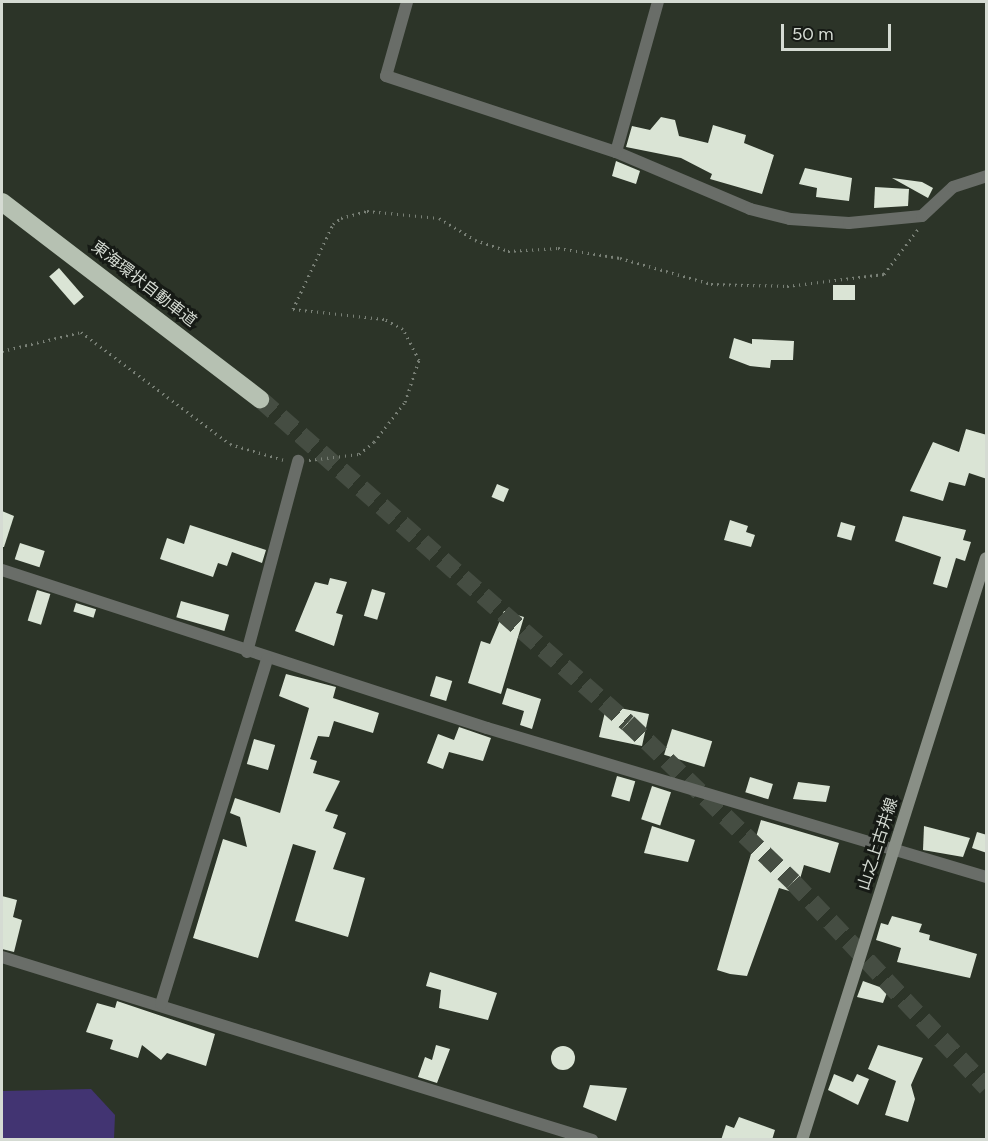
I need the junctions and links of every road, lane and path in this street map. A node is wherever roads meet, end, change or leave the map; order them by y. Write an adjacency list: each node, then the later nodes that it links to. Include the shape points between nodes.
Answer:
1 (407, 2): 3 (street, via 386,76)
2 (658, 2): 3 (street)
3 (616, 152): 6 (street, via 750,209 790,219 849,222)
4 (987, 176): 6 (street, via 952,187)
5 (2, 202): 8 (highway, 東海環状自動車道)
6 (922, 216): 9 (path, via 884,274 787,286 711,284 620,258 558,248 508,251 475,240 439,218 411,213 367,211 341,218 333,224 293,309 384,319 403,329 419,360 405,402 374,442 359,454)
7 (2, 351): 9 (path, via 81,332 230,444 258,456)
8 (260, 399)
9 (298, 461): 12 (street)
10 (987, 558): 14 (main road, 山之上古井線)
11 (2, 570): 12 (street)
12 (247, 652): 13 (street)
13 (267, 659): 14 (street); 17 (street)
14 (894, 849): 15 (street); 19 (main road, 山之上古井線)
15 (987, 878)
16 (2, 957): 17 (street)
17 (161, 1004): 18 (street)
18 (584, 1138)
19 (802, 1140)

